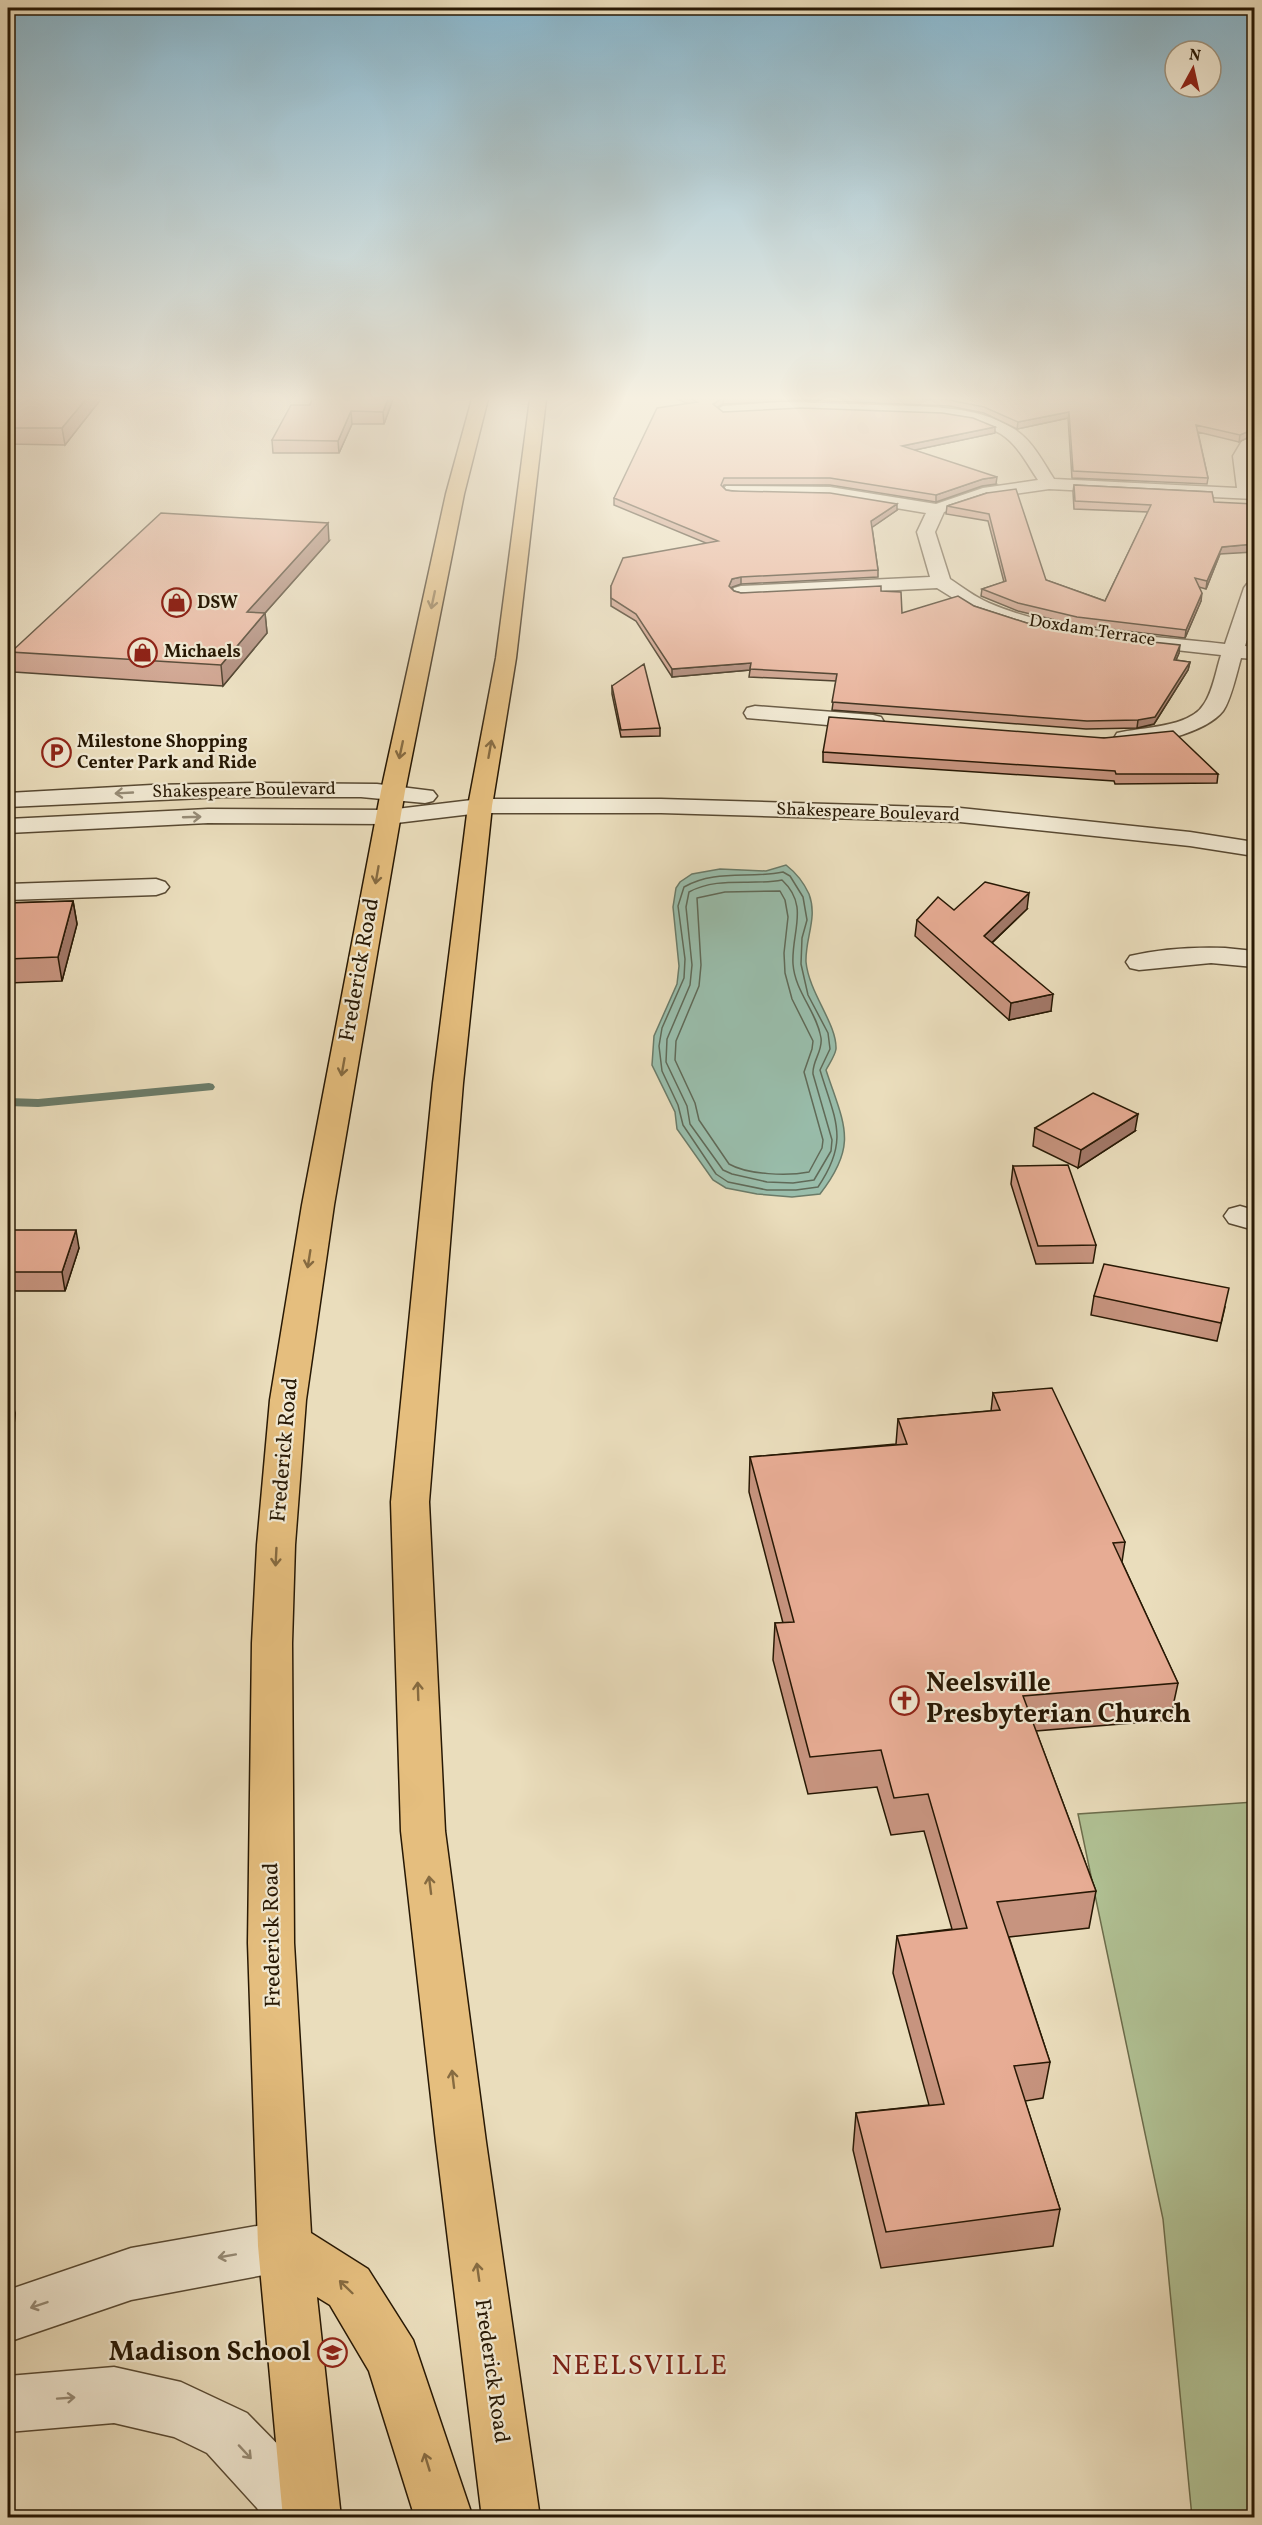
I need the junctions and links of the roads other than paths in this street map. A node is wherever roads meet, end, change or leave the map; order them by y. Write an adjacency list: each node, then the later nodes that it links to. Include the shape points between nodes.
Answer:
1 (450, 517): 12 (main road, Frederick Road, one-way to 12)
2 (523, 517): 13 (main road, Frederick Road, one-way to 2, via 506,658)
3 (934, 517): 4 (street, via 926,532)
4 (941, 582): 6 (street); 7 (street, Doxdam Terrace, via 981,607 1036,625)
5 (1254, 588): 7 (street)
6 (741, 592)
7 (1244, 652): 10 (street, via 1214,708 1202,720 1166,733)
8 (755, 713): 9 (street)
9 (897, 724)
10 (1105, 738)
11 (8, 800): 12 (street, Shakespeare Boulevard, one-way to 11, via 156,792)
12 (390, 804): 13 (street, Shakespeare Boulevard); 14 (street, Shakespeare Boulevard, one-way to 12); 20 (main road, Frederick Road, one-way to 20, via 318,1205 288,1400 276,1545 271,1943)
13 (480, 807): 15 (street, Shakespeare Boulevard, via 661,806 960,815); 26 (main road, Frederick Road, one-way to 13, via 423,1831 410,1502 447,1094)
14 (8, 826)
15 (1254, 849)
16 (156, 886): 17 (street)
17 (8, 892)
18 (1254, 959): 19 (street, via 1189,954)
19 (1139, 962)
20 (285, 2246): 21 (street, one-way to 21, via 131,2274); 24 (main road, Frederick Road); 25 (main road, one-way to 20, via 393,2359 350,2287)
21 (8, 2316)
22 (8, 2404): 23 (street, one-way to 23, via 114,2395 181,2410 227,2433 278,2487)
23 (295, 2517)
24 (312, 2517)
25 (444, 2517)
26 (511, 2517)

